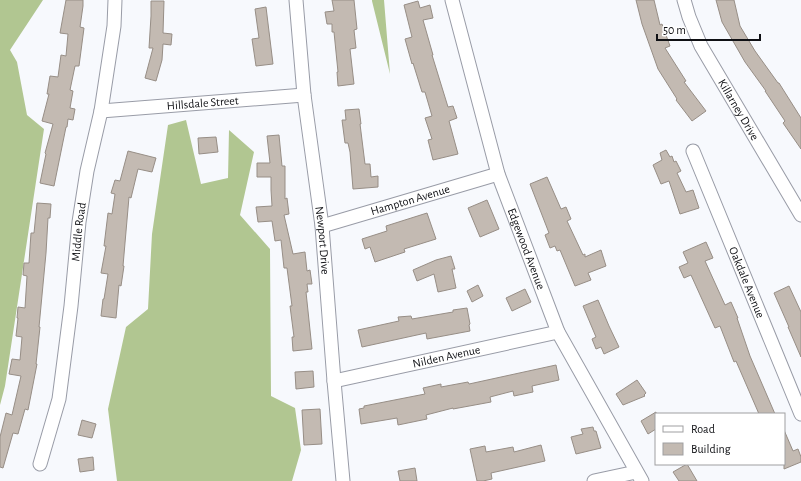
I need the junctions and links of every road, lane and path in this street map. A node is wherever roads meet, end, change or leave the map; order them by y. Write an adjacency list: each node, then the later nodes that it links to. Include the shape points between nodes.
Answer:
1 (115, 0): 6 (street, Middle Road, via 114,26)
2 (296, 0): 5 (street, Newport Drive)
3 (452, 0): 8 (street, Edgewood Avenue)
4 (684, 0): 9 (street, Killarney Drive, via 701,46)
5 (304, 95): 6 (street, Hillsdale Street); 10 (street, Newport Drive)
6 (101, 111): 14 (street, Middle Road, via 87,171 79,222 58,399)
7 (693, 151): 13 (street, Oakdale Avenue)
8 (498, 174): 10 (street, Hampton Avenue); 11 (street, Edgewood Avenue)
9 (801, 215)
10 (322, 226): 12 (street, Newport Drive)
11 (558, 332): 12 (street, Nilden Avenue); 15 (street, Edgewood Avenue)
12 (334, 381): 16 (street, Newport Drive)
13 (801, 414)
14 (40, 464)
15 (639, 477): 17 (street)
16 (343, 481)
17 (594, 481)

